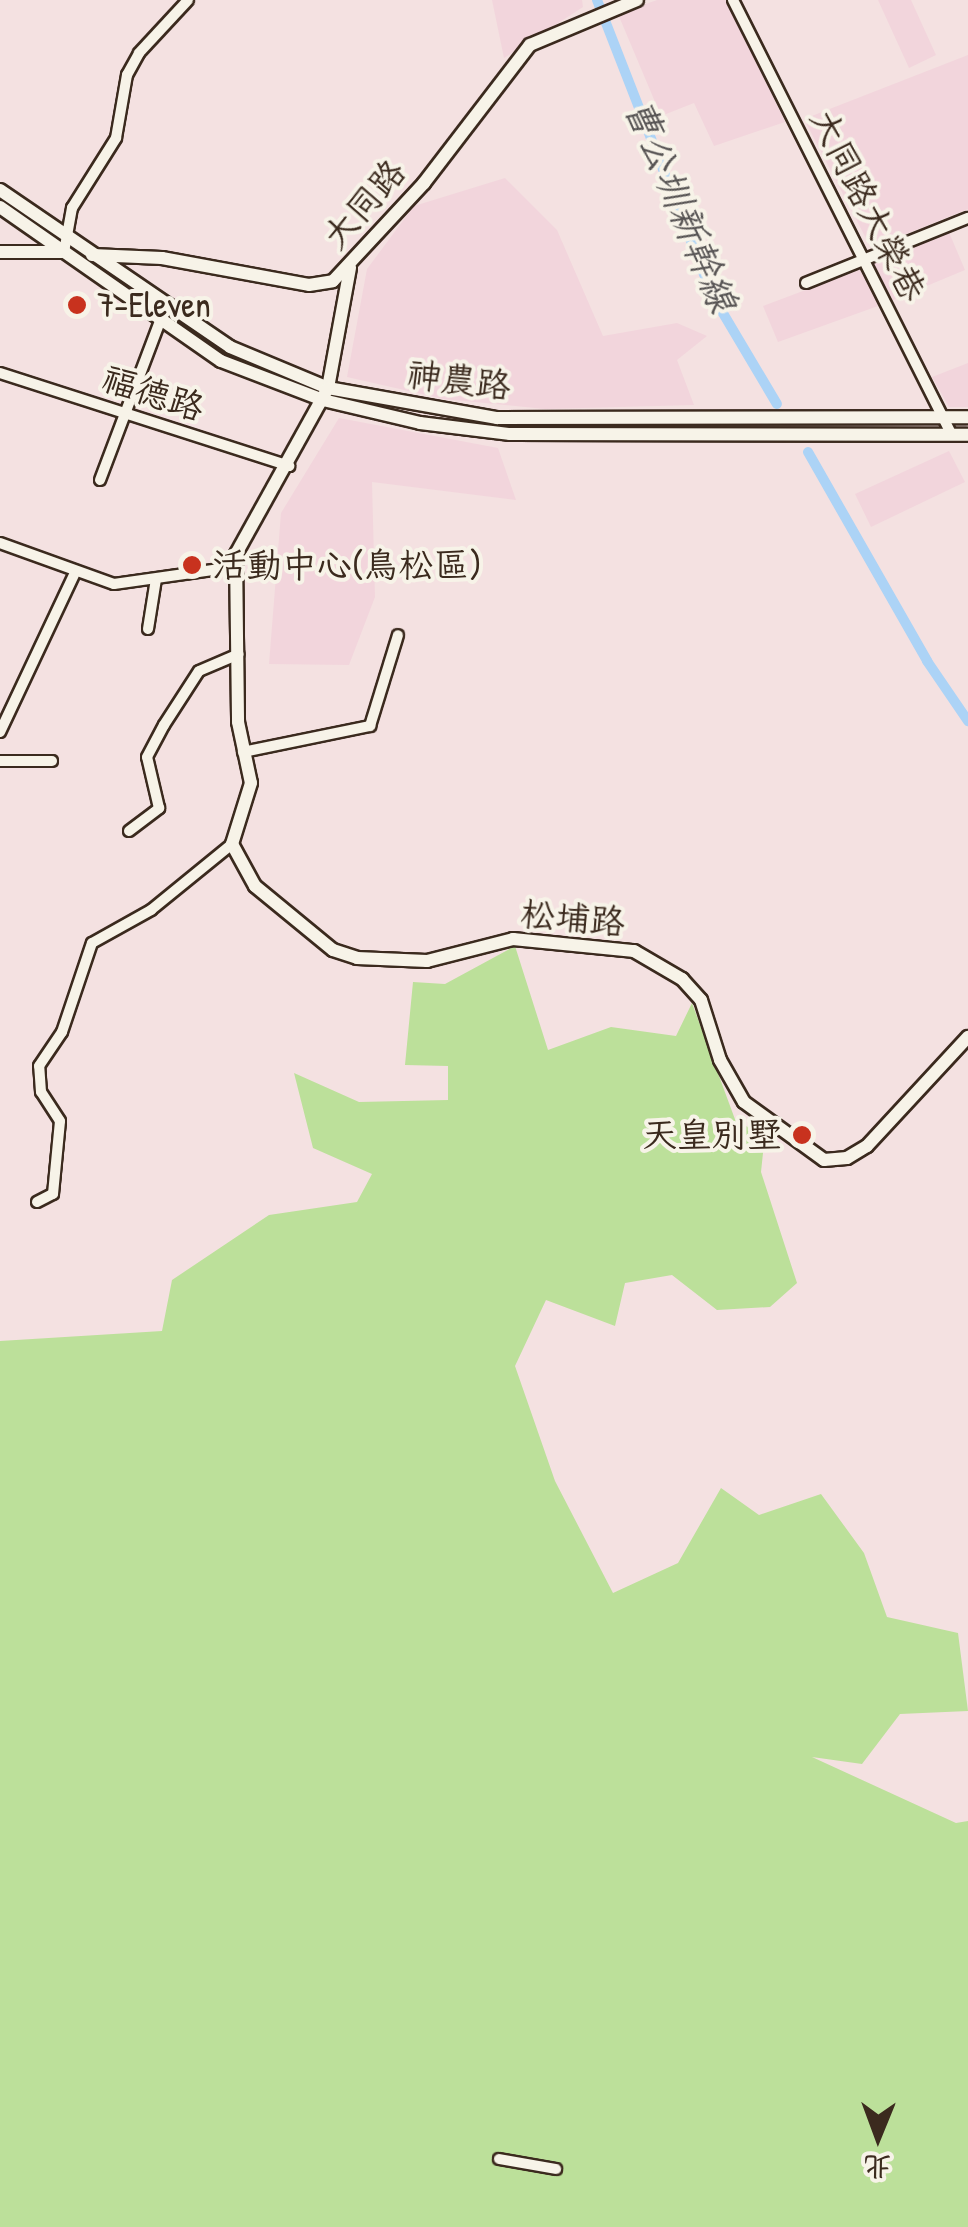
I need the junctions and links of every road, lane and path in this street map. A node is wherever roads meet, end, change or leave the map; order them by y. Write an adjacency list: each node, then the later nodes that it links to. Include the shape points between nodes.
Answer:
1 (188, 0): 7 (street, via 139,53 116,138 72,208)
2 (637, 0): 12 (street, 大同路, via 530,45)
3 (733, 0): 11 (street, 大同路大榮巷)
4 (0, 190): 7 (street, 神農路)
5 (0, 208): 9 (street, 神農路)
6 (968, 218): 11 (street)
7 (66, 234): 9 (street); 10 (street, 神農路)
8 (0, 252): 9 (street, 大同路)
9 (64, 252): 10 (street, 大同路); 14 (street, 神農路)
10 (94, 255): 12 (street, 大同路, via 162,258 308,285 333,282); 14 (street, 神農路)
11 (866, 259): 13 (street); 19 (street, 大同路大榮巷)
12 (350, 268): 16 (street)
13 (806, 283)
14 (161, 314): 16 (street, 神農路); 17 (street)
15 (0, 373): 17 (street, 福德路)
16 (325, 394): 19 (street, 神農路, via 497,418); 20 (street, 神農路, via 420,423 510,434); 22 (street)
17 (124, 413): 22 (street, 福德路); 23 (street)
18 (968, 416): 19 (street, 神農路)
19 (943, 417): 20 (street, 大同路大榮巷)
20 (952, 435): 21 (street, 神農路)
21 (968, 435)
22 (289, 466): 25 (street, via 240,540)
23 (100, 480)
24 (0, 543): 26 (street)
25 (234, 567): 27 (street); 30 (street)
26 (74, 574): 27 (street, via 114,584); 31 (street)
27 (156, 579): 28 (street)
28 (148, 628)
29 (398, 635): 32 (street, via 370,726)
30 (238, 654): 32 (street); 35 (street, via 211,662 189,685 147,757 159,808)
31 (0, 732)
32 (243, 752): 36 (street, via 250,800)
33 (0, 761): 34 (street)
34 (52, 761)
35 (129, 831)
36 (232, 844): 37 (street, 松埔路, via 255,886 345,955 427,960 513,939 644,956 702,1000 720,1060 744,1102 824,1160 848,1158 867,1146); 38 (street, via 151,910 92,943 62,1032 39,1066 42,1092 60,1121 52,1194)
37 (968, 1037)
38 (37, 1202)
39 (499, 2159): 40 (street)
40 (556, 2169)

